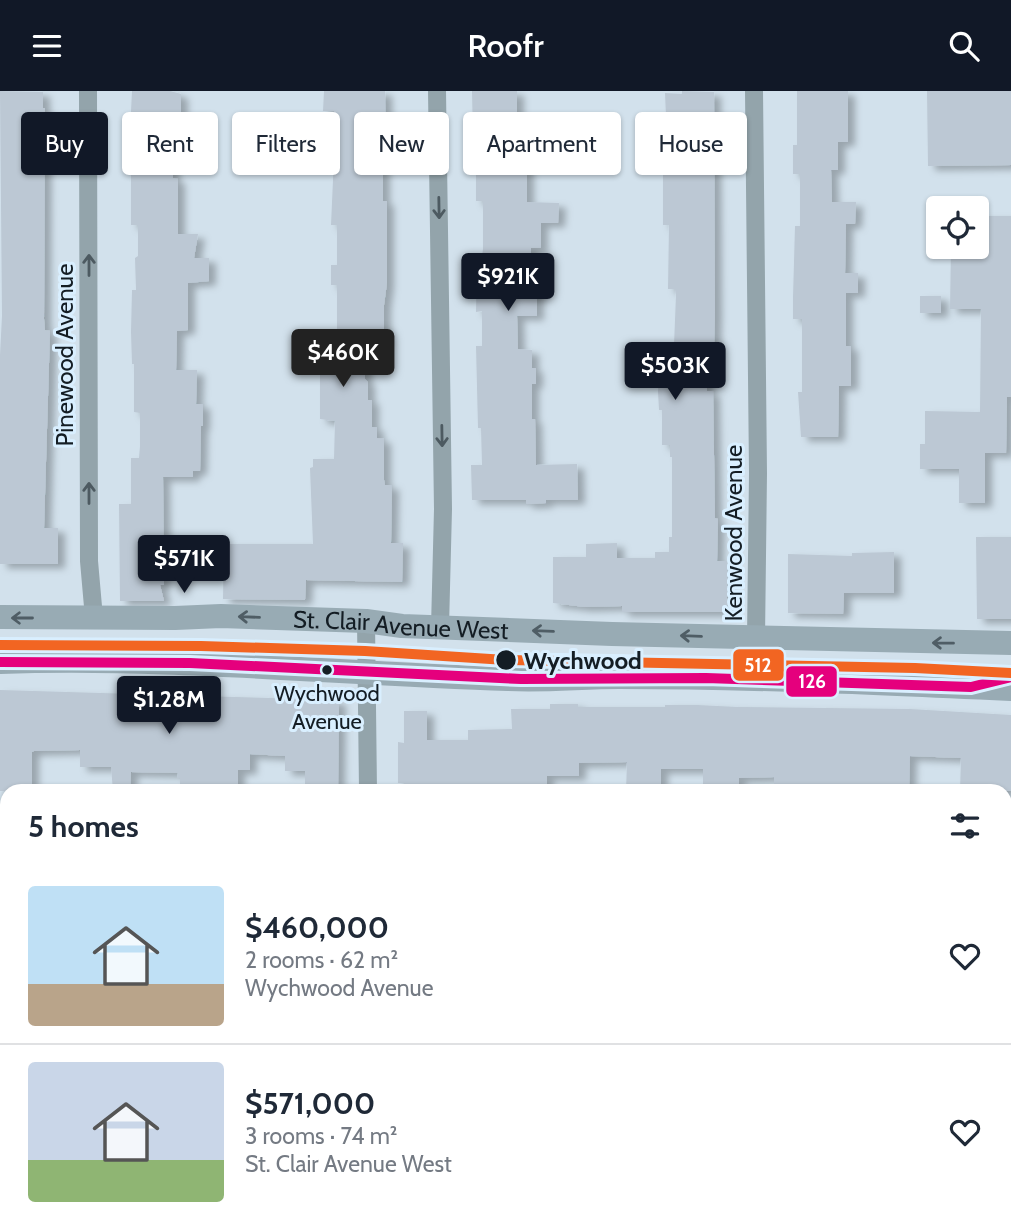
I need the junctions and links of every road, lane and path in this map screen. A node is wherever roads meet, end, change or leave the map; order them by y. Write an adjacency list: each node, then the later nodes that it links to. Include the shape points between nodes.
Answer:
1 (88, 91): 5 (street, Pinewood Avenue, one-way to 1, via 89,561)
2 (437, 91): 7 (street, one-way to 7, via 443,509)
3 (754, 91): 8 (street, Kenwood Avenue)
4 (0, 617): 5 (main road, St. Clair Avenue West, one-way to 4)
5 (94, 618): 6 (main road, St. Clair Avenue West, one-way to 5)
6 (366, 621): 7 (main road, St. Clair Avenue West); 11 (street)
7 (440, 627): 8 (main road, St. Clair Avenue West, one-way to 7)
8 (756, 639): 9 (main road, St. Clair Avenue West, one-way to 8)
9 (1011, 643)
10 (0, 662): 11 (main road, St. Clair Avenue West, via 137,662)
11 (365, 672): 12 (main road, St. Clair Avenue West, via 512,680 618,677); 13 (street)
12 (1011, 689)
13 (368, 784)

